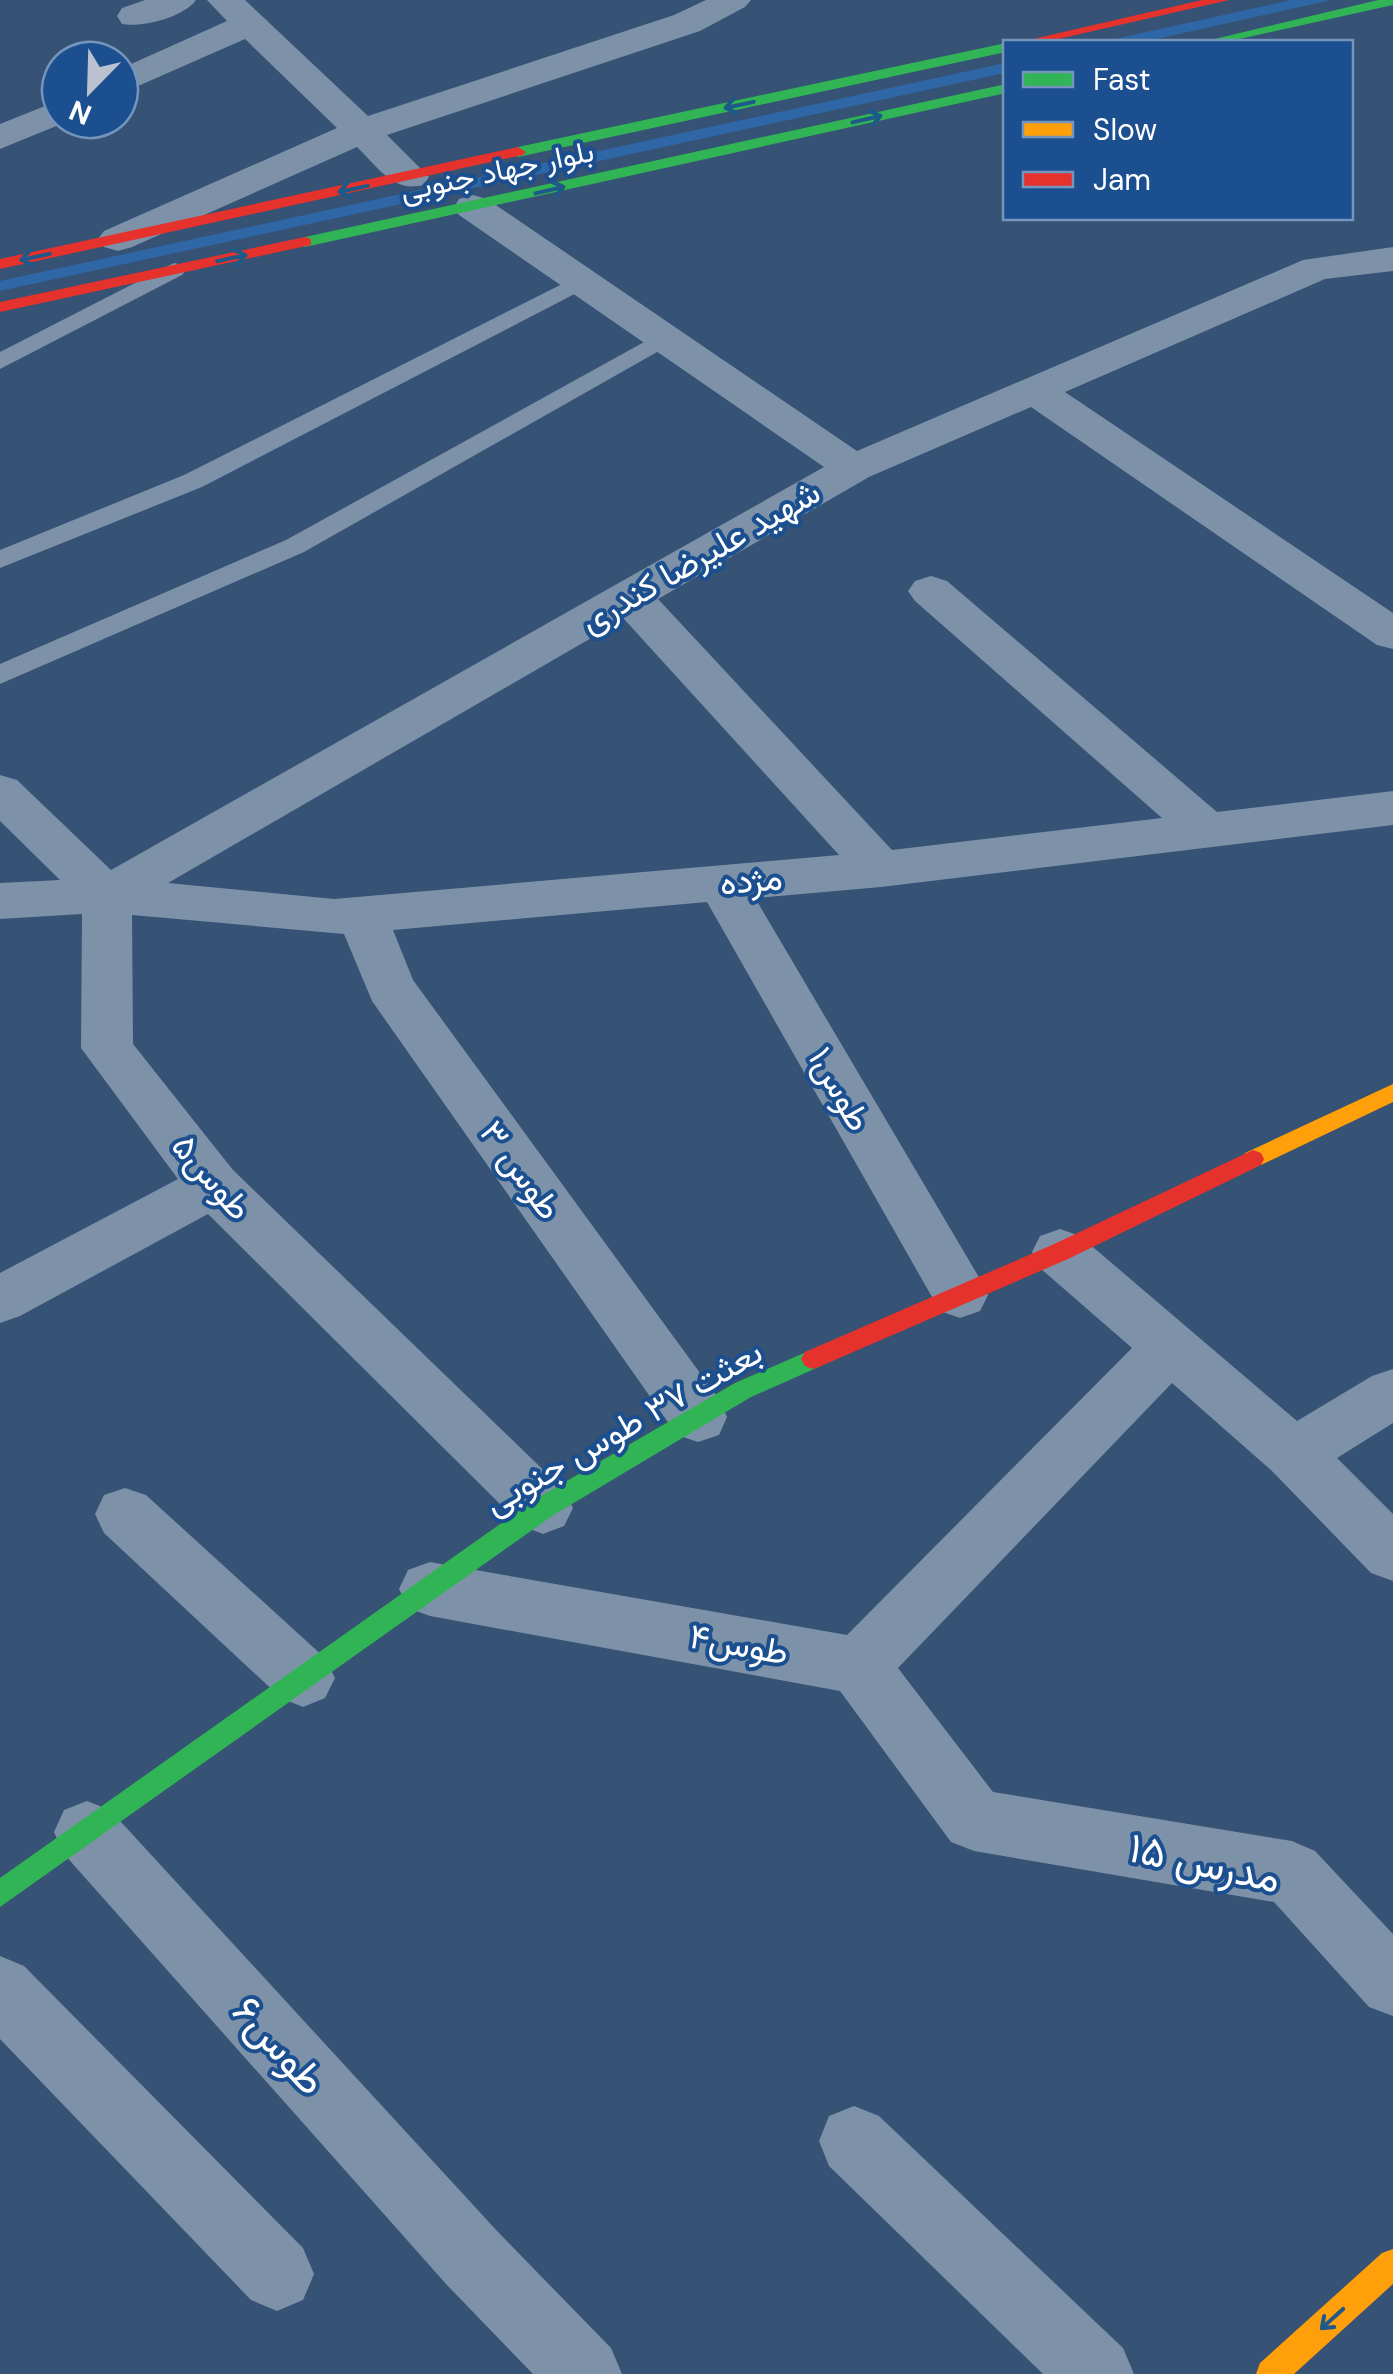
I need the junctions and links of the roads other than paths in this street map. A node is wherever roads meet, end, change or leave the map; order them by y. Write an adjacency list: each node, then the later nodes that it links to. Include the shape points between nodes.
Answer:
1 (178, 0): 7 (street)
2 (733, 0): 5 (street)
3 (1222, 0): 8 (main road)
4 (1393, 1): 9 (main road)
5 (682, 11): 14 (street, via 474,78)
6 (238, 12): 11 (street); 14 (street)
7 (136, 16)
8 (1036, 40)
9 (1218, 40)
10 (1003, 48): 16 (main road, بلوار جهاد جنوبی, one-way to 16)
11 (140, 71)
12 (1003, 89): 17 (main road, بلوار جهاد جنوبی, one-way to 12)
13 (40, 120): 15 (street)
14 (361, 131): 16 (street); 18 (street)
15 (0, 138)
16 (410, 177): 18 (main road, بلوار جهاد جنوبی, one-way to 18)
17 (474, 208): 21 (main road, بلوار جهاد جنوبی, one-way to 17); 22 (street)
18 (118, 239): 20 (main road, بلوار جهاد جنوبی, one-way to 20)
19 (1393, 259): 26 (street, شهید علیرضا کندری, via 1317,268)
20 (0, 264)
21 (174, 270): 23 (main road, بلوار جهاد جنوبی); 25 (lane)
22 (582, 282): 24 (street); 28 (lane, via 193,480)
23 (0, 307)
24 (664, 338): 27 (street); 32 (lane, via 294,546)
25 (0, 362)
26 (1034, 390): 27 (street, شهید علیرضا کندری); 31 (street)
27 (854, 468): 30 (street, شهید علیرضا کندری)
28 (0, 560)
29 (931, 591): 35 (street)
30 (630, 597): 36 (street); 38 (street, شهید علیرضا کندری)
31 (1393, 634)
32 (0, 675)
33 (0, 792): 38 (street)
34 (1393, 808): 35 (street, مژده)
35 (1206, 830): 36 (street, مژده)
36 (881, 869): 37 (street, مژده)
37 (720, 883): 40 (street, مژده); 44 (street, طوس۱)
38 (107, 895): 39 (street, مژده); 40 (street, مژده, via 334,917); 42 (street, طوس۵, via 107,1048)
39 (0, 901)
40 (361, 914): 48 (street, طوس ۳, via 390,987)
41 (1393, 1092): 43 (main road, بعثت ۳۷ طوس جنوبی)
42 (214, 1185): 45 (street); 50 (street, طوس۵)
43 (1060, 1252): 44 (main road, بعثت ۳۷ طوس جنوبی); 46 (street)
44 (960, 1296): 48 (main road, بعثت ۳۷ طوس جنوبی, via 744,1390)
45 (0, 1300)
46 (1170, 1347): 49 (street); 54 (street)
47 (1393, 1392): 49 (street)
48 (698, 1417): 50 (main road, بعثت ۳۷ طوس جنوبی)
49 (1294, 1454): 52 (street)
50 (543, 1508): 53 (main road, بعثت ۳۷ طوس جنوبی)
51 (125, 1514): 55 (street)
52 (1393, 1554)
53 (430, 1589): 54 (street, طوس۴); 55 (main road, بعثت ۳۷ طوس جنوبی)
54 (859, 1666): 58 (street, مدرس ۱۵, via 974,1820 1292,1873)
55 (303, 1678): 56 (main road, بعثت ۳۷ طوس جنوبی)
56 (87, 1832): 57 (main road, بعثت ۳۷ طوس جنوبی); 63 (street, طوس۶)
57 (0, 1894)
58 (1393, 1983)
59 (0, 1990): 62 (street)
60 (854, 2141): 64 (street)
61 (1393, 2264): 65 (main road, one-way to 65)
62 (277, 2274)
63 (584, 2374)
64 (1097, 2374)
65 (1271, 2374)

